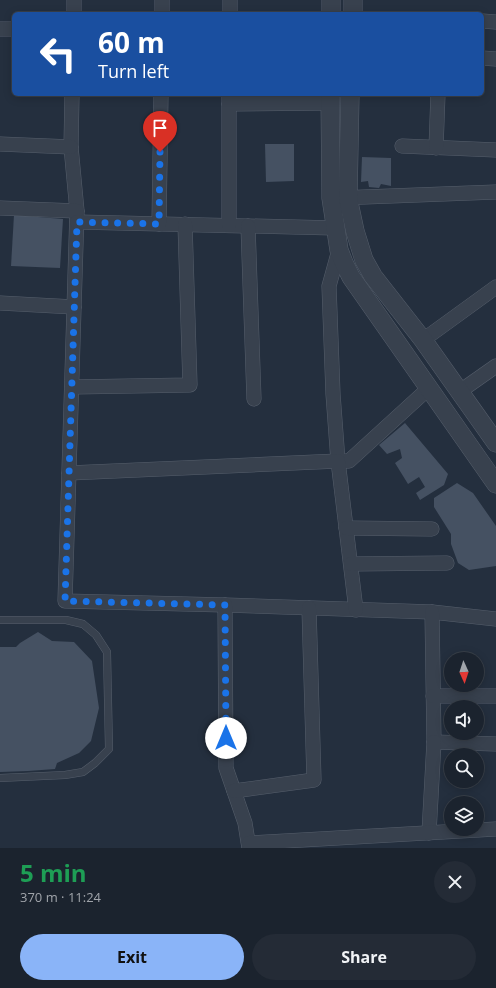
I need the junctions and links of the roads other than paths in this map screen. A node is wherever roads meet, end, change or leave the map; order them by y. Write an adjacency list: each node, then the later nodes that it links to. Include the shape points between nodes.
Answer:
1 (74, 0): 6 (street)
2 (162, 0): 7 (street)
3 (230, 0): 8 (street)
4 (331, 0): 9 (street)
5 (353, 0): 10 (street)
6 (74, 12)
7 (162, 12)
8 (230, 12)
9 (331, 12)
10 (352, 12)
11 (484, 21): 12 (street)
12 (496, 22)
13 (12, 29): 14 (street)
14 (0, 30)
15 (484, 58): 16 (street)
16 (496, 59)
17 (72, 96): 25 (street)
18 (161, 96): 32 (street)
19 (350, 96): 29 (street)
20 (438, 96): 26 (street)
21 (229, 99): 22 (street); 34 (street)
22 (330, 99): 29 (street)
23 (0, 144): 25 (street)
24 (402, 146): 26 (street)
25 (71, 147): 31 (street)
26 (436, 148): 27 (street)
27 (496, 150)
28 (496, 192): 29 (street)
29 (340, 198): 36 (street); 41 (street, via 355,231 364,260 373,276)
30 (0, 208): 31 (street)
31 (77, 217): 32 (street); 40 (street)
32 (159, 224): 33 (street)
33 (185, 224): 34 (street); 43 (street, via 190,385)
34 (229, 225): 35 (street)
35 (248, 226): 36 (street); 46 (street)
36 (335, 228): 37 (street)
37 (339, 250): 44 (street, via 351,277); 48 (street, via 329,286)
38 (496, 287): 41 (street)
39 (0, 304): 40 (street)
40 (74, 307): 43 (street)
41 (423, 340): 45 (street)
42 (496, 366): 45 (street)
43 (72, 387): 49 (street)
44 (429, 388): 48 (street, via 349,461); 50 (street)
45 (459, 392): 47 (street)
46 (254, 399)
47 (496, 443)
48 (338, 461): 49 (street); 51 (street)
49 (69, 473): 55 (street, via 65,601)
50 (496, 484)
51 (346, 528): 52 (street); 54 (street)
52 (432, 529)
53 (447, 563): 54 (street)
54 (351, 564): 57 (street)
55 (225, 605): 56 (street); 66 (street, via 226,768)
56 (309, 608): 57 (street); 66 (street, via 314,780)
57 (356, 610): 58 (street)
58 (432, 612): 59 (street); 61 (street)
59 (496, 619)
60 (0, 620): 65 (lane, via 66,620 83,624 96,634 107,652 110,749 96,764 83,772)
61 (433, 696): 62 (street); 63 (street)
62 (496, 696)
63 (434, 742): 64 (street); 68 (street)
64 (496, 744)
65 (0, 778)
66 (234, 791): 69 (street, via 245,823)
67 (496, 829): 68 (street)
68 (429, 833): 69 (street)
69 (249, 846)

